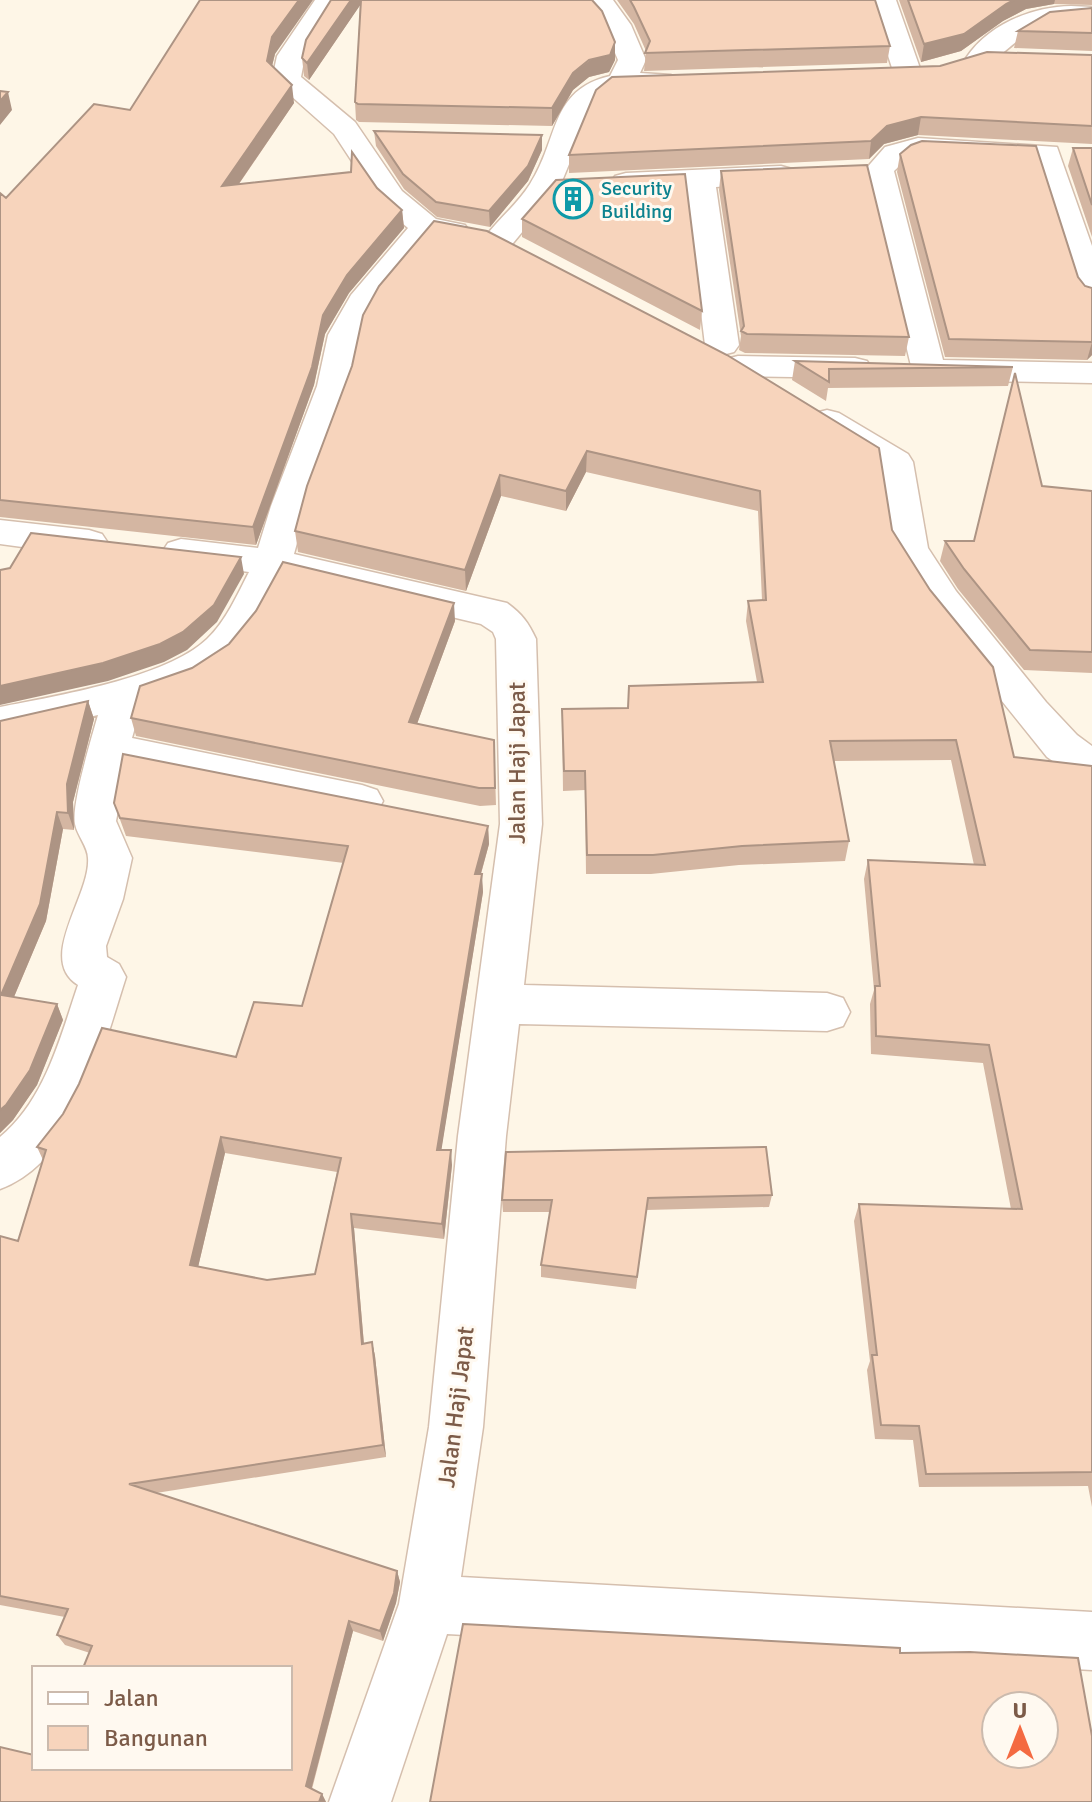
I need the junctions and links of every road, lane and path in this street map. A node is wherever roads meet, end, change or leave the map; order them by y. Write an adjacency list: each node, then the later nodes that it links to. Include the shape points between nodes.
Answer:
1 (328, 0): 11 (street, via 291,56 286,79)
2 (600, 0): 10 (street, via 632,60)
3 (883, 0): 8 (street)
4 (1092, 15): 6 (street, via 1030,18)
5 (1022, 59): 6 (street)
6 (958, 66): 8 (street)
7 (879, 74): 8 (street)
8 (908, 74)
9 (684, 80): 10 (street)
10 (621, 83): 14 (street, via 603,84 590,92 580,102)
11 (349, 134): 12 (street); 20 (street, via 391,197)
12 (380, 134)
13 (534, 138): 14 (street)
14 (565, 138): 19 (street)
15 (1046, 153): 16 (street); 21 (street); 24 (street, via 918,147 896,150 864,171)
16 (1077, 154)
17 (805, 174): 18 (street)
18 (700, 179): 19 (street); 23 (street)
19 (570, 185): 20 (street, via 512,248)
20 (426, 227): 27 (street, via 363,302 345,335 334,386)
21 (1092, 294)
22 (681, 337): 23 (street)
23 (730, 356): 24 (street); 31 (street, via 895,462 909,549 917,562 1032,712 1062,746)
24 (903, 369): 25 (street)
25 (1092, 373)
26 (11, 543): 27 (street, Jalan Haji Japat, via 133,547)
27 (273, 562): 28 (street, via 219,651 193,669); 33 (street, Jalan Haji Japat, via 474,608 509,624 516,639 501,825)
28 (125, 691): 29 (street); 30 (street)
29 (0, 722)
30 (109, 749): 32 (street); 35 (street, via 95,821 110,858 84,946 85,966 103,977 74,1066 37,1136)
31 (1092, 767)
32 (404, 810)
33 (499, 1004): 34 (street); 36 (street, Jalan Haji Japat, via 456,1427)
34 (827, 1012)
35 (0, 1167)
36 (428, 1604): 37 (street); 38 (street, Jalan Haji Japat)
37 (1092, 1641)
38 (360, 1802)

